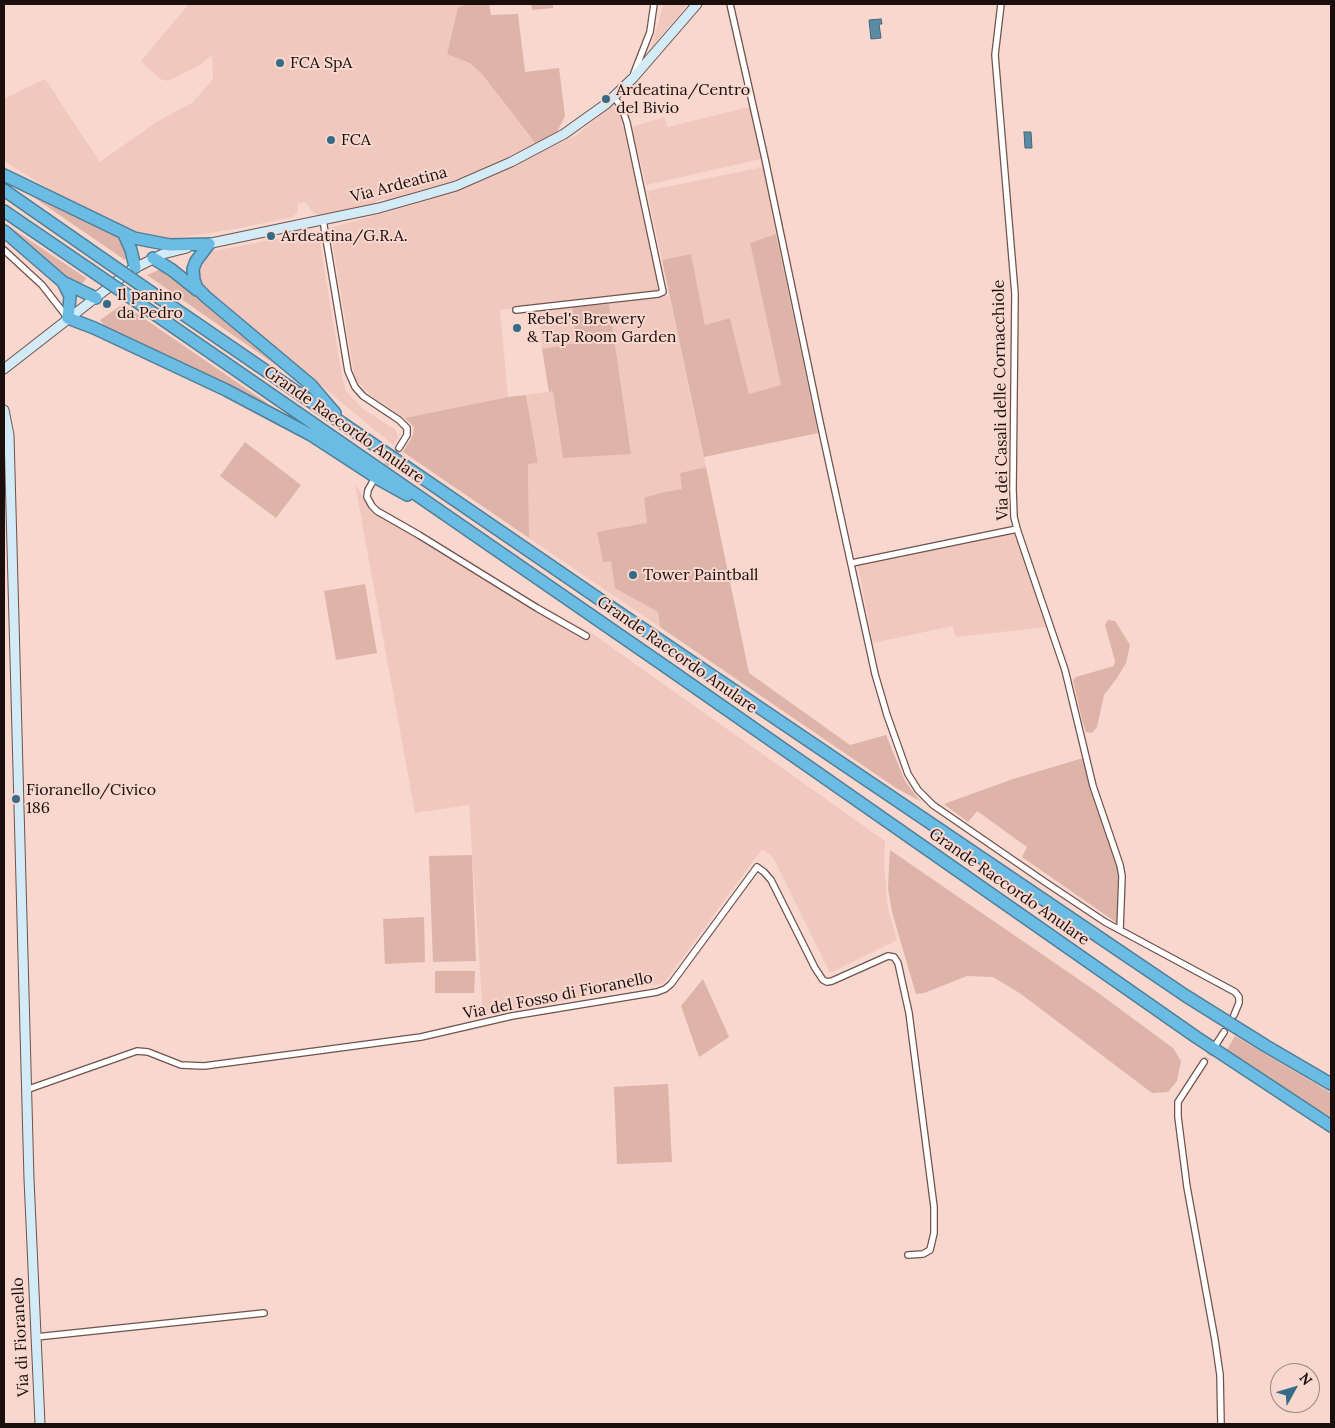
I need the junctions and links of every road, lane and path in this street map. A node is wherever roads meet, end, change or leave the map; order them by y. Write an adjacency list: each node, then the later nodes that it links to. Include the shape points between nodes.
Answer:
1 (654, 4): 5 (street, via 650,32)
2 (696, 4): 5 (street, Via Ardeatina)
3 (730, 4): 29 (street)
4 (1001, 4): 28 (street, Via dei Casali delle Cornacchiole, via 995,55 1015,294 1013,489)
5 (633, 78): 6 (street, Via Ardeatina)
6 (614, 97): 10 (street, Via Ardeatina, via 564,134 486,174 431,194); 20 (street, via 626,118 663,292)
7 (4, 175): 12 (highway)
8 (4, 190): 24 (highway, Grande Raccordo Anulare, bridge)
9 (4, 211): 27 (highway, Grande Raccordo Anulare, bridge)
10 (323, 220): 13 (street, Via Ardeatina); 25 (street, via 348,371 363,396 407,428 407,435)
11 (4, 231): 17 (highway)
12 (124, 234): 13 (highway, via 159,244); 16 (highway)
13 (209, 244): 15 (street, Via Ardeatina); 18 (highway, via 196,261 193,272 195,284)
14 (4, 250): 21 (street, via 46,289)
15 (153, 258): 16 (street, Via Ardeatina); 18 (highway)
16 (135, 267): 19 (street, Via Ardeatina)
17 (64, 282): 19 (highway); 21 (highway, via 70,296)
18 (206, 297): 24 (highway, via 311,385)
19 (96, 298): 21 (street, Via Ardeatina)
20 (516, 310)
21 (68, 318): 22 (street, Via Ardeatina); 27 (highway, via 226,390 311,435 392,487)
22 (4, 369)
23 (4, 410): 37 (street, Via di Fioranello, via 9,455)
24 (342, 422): 36 (highway, Grande Raccordo Anulare, via 1186,996)
25 (399, 448)
26 (372, 483): 30 (street, via 368,497 377,511)
27 (436, 508): 38 (highway, Grande Raccordo Anulare, via 1188,1032)
28 (1017, 529): 29 (street); 31 (street, Via dei Casali delle Cornacchiole, via 1065,670 1093,786 1120,865)
29 (852, 563): 31 (street, via 887,715 905,769 918,790 932,805)
30 (586, 636)
31 (1120, 930): 32 (street, via 1234,992 1239,997)
32 (1234, 1015)
33 (1224, 1032): 34 (street)
34 (1215, 1046)
35 (1204, 1062): 43 (street, via 1178,1102 1178,1118 1220,1375)
36 (1331, 1084)
37 (26, 1090): 39 (street, Via del Fosso di Fioranello, via 137,1051 181,1065 199,1067 421,1037 512,1016 657,992 670,984 757,867 771,880 823,980 832,981 888,956 894,957 898,963 910,1019 934,1207 930,1250); 41 (street, Via di Fioranello)
38 (1331, 1126)
39 (908, 1255)
40 (264, 1313): 41 (street)
41 (36, 1337): 42 (street, Via di Fioranello)
42 (40, 1424)
43 (1221, 1424)

